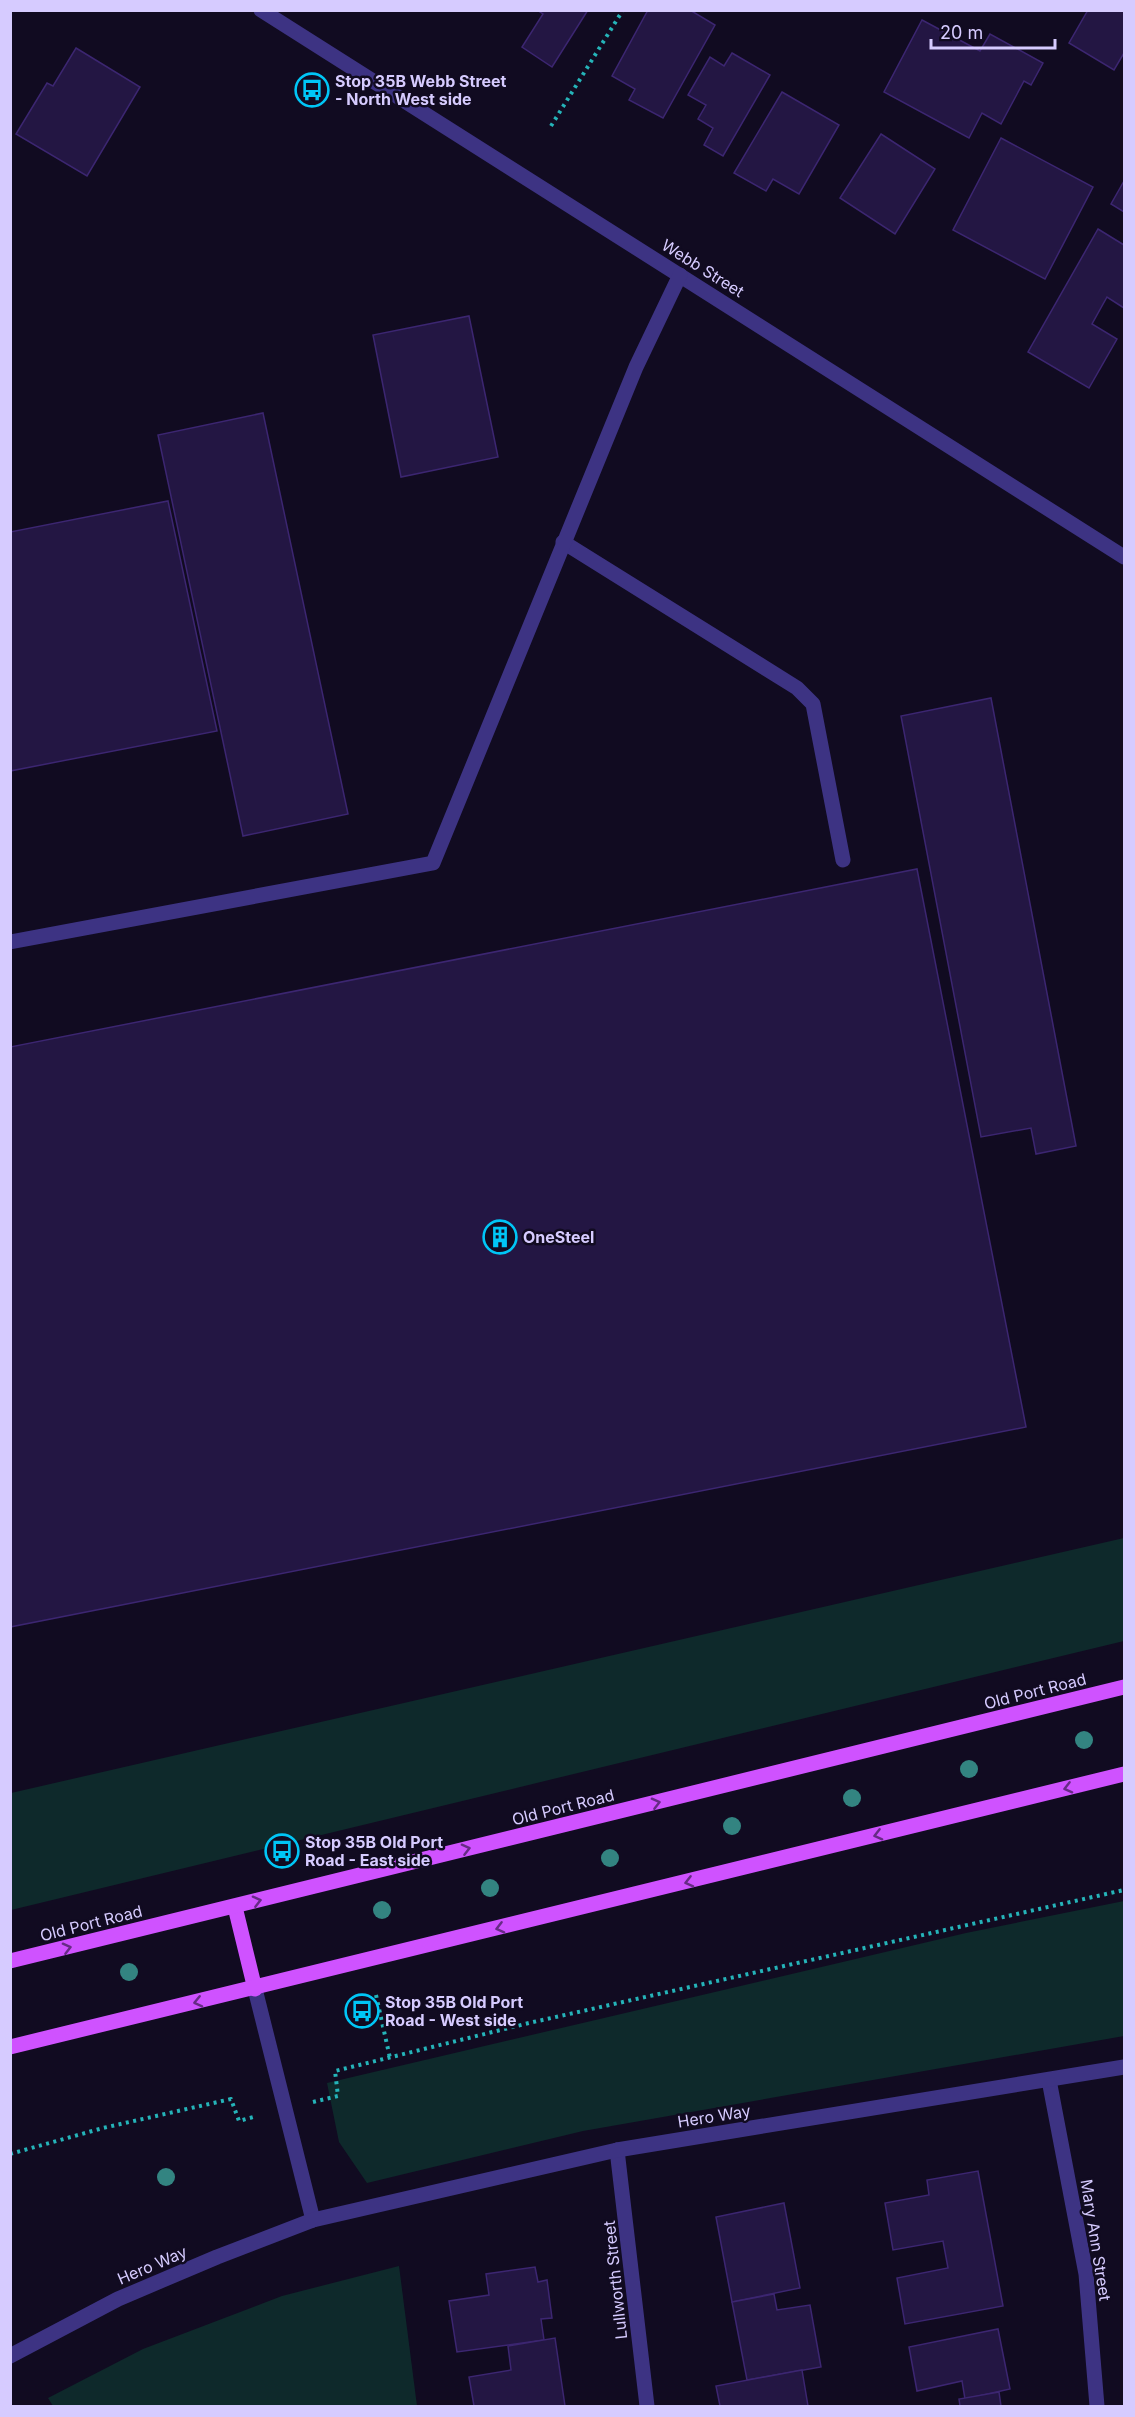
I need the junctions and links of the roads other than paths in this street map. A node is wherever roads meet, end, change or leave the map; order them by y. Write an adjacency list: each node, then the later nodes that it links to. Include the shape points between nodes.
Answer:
1 (261, 10): 2 (street, Webb Street)
2 (680, 275): 3 (street, via 636,366); 4 (street, Webb Street)
3 (563, 542): 5 (street, via 797,688 813,704); 6 (street, via 433,862)
4 (1125, 557)
5 (843, 860)
6 (10, 942)
7 (1125, 1687): 9 (main road, Old Port Road, one-way to 7)
8 (1125, 1774): 11 (main road, one-way to 11)
9 (235, 1907): 10 (main road, Old Port Road, one-way to 9); 11 (main road)
10 (10, 1962)
11 (255, 1989): 12 (main road, one-way to 12); 16 (street)
12 (10, 2047)
13 (1125, 2067): 14 (street, Hero Way)
14 (1050, 2080): 15 (street, Hero Way); 19 (street, Mary Ann Street, via 1086,2274)
15 (617, 2150): 16 (street, Hero Way); 18 (street, Lullworth Street)
16 (313, 2220): 17 (street, Hero Way, via 118,2299)
17 (10, 2356)
18 (647, 2406)
19 (1097, 2406)

